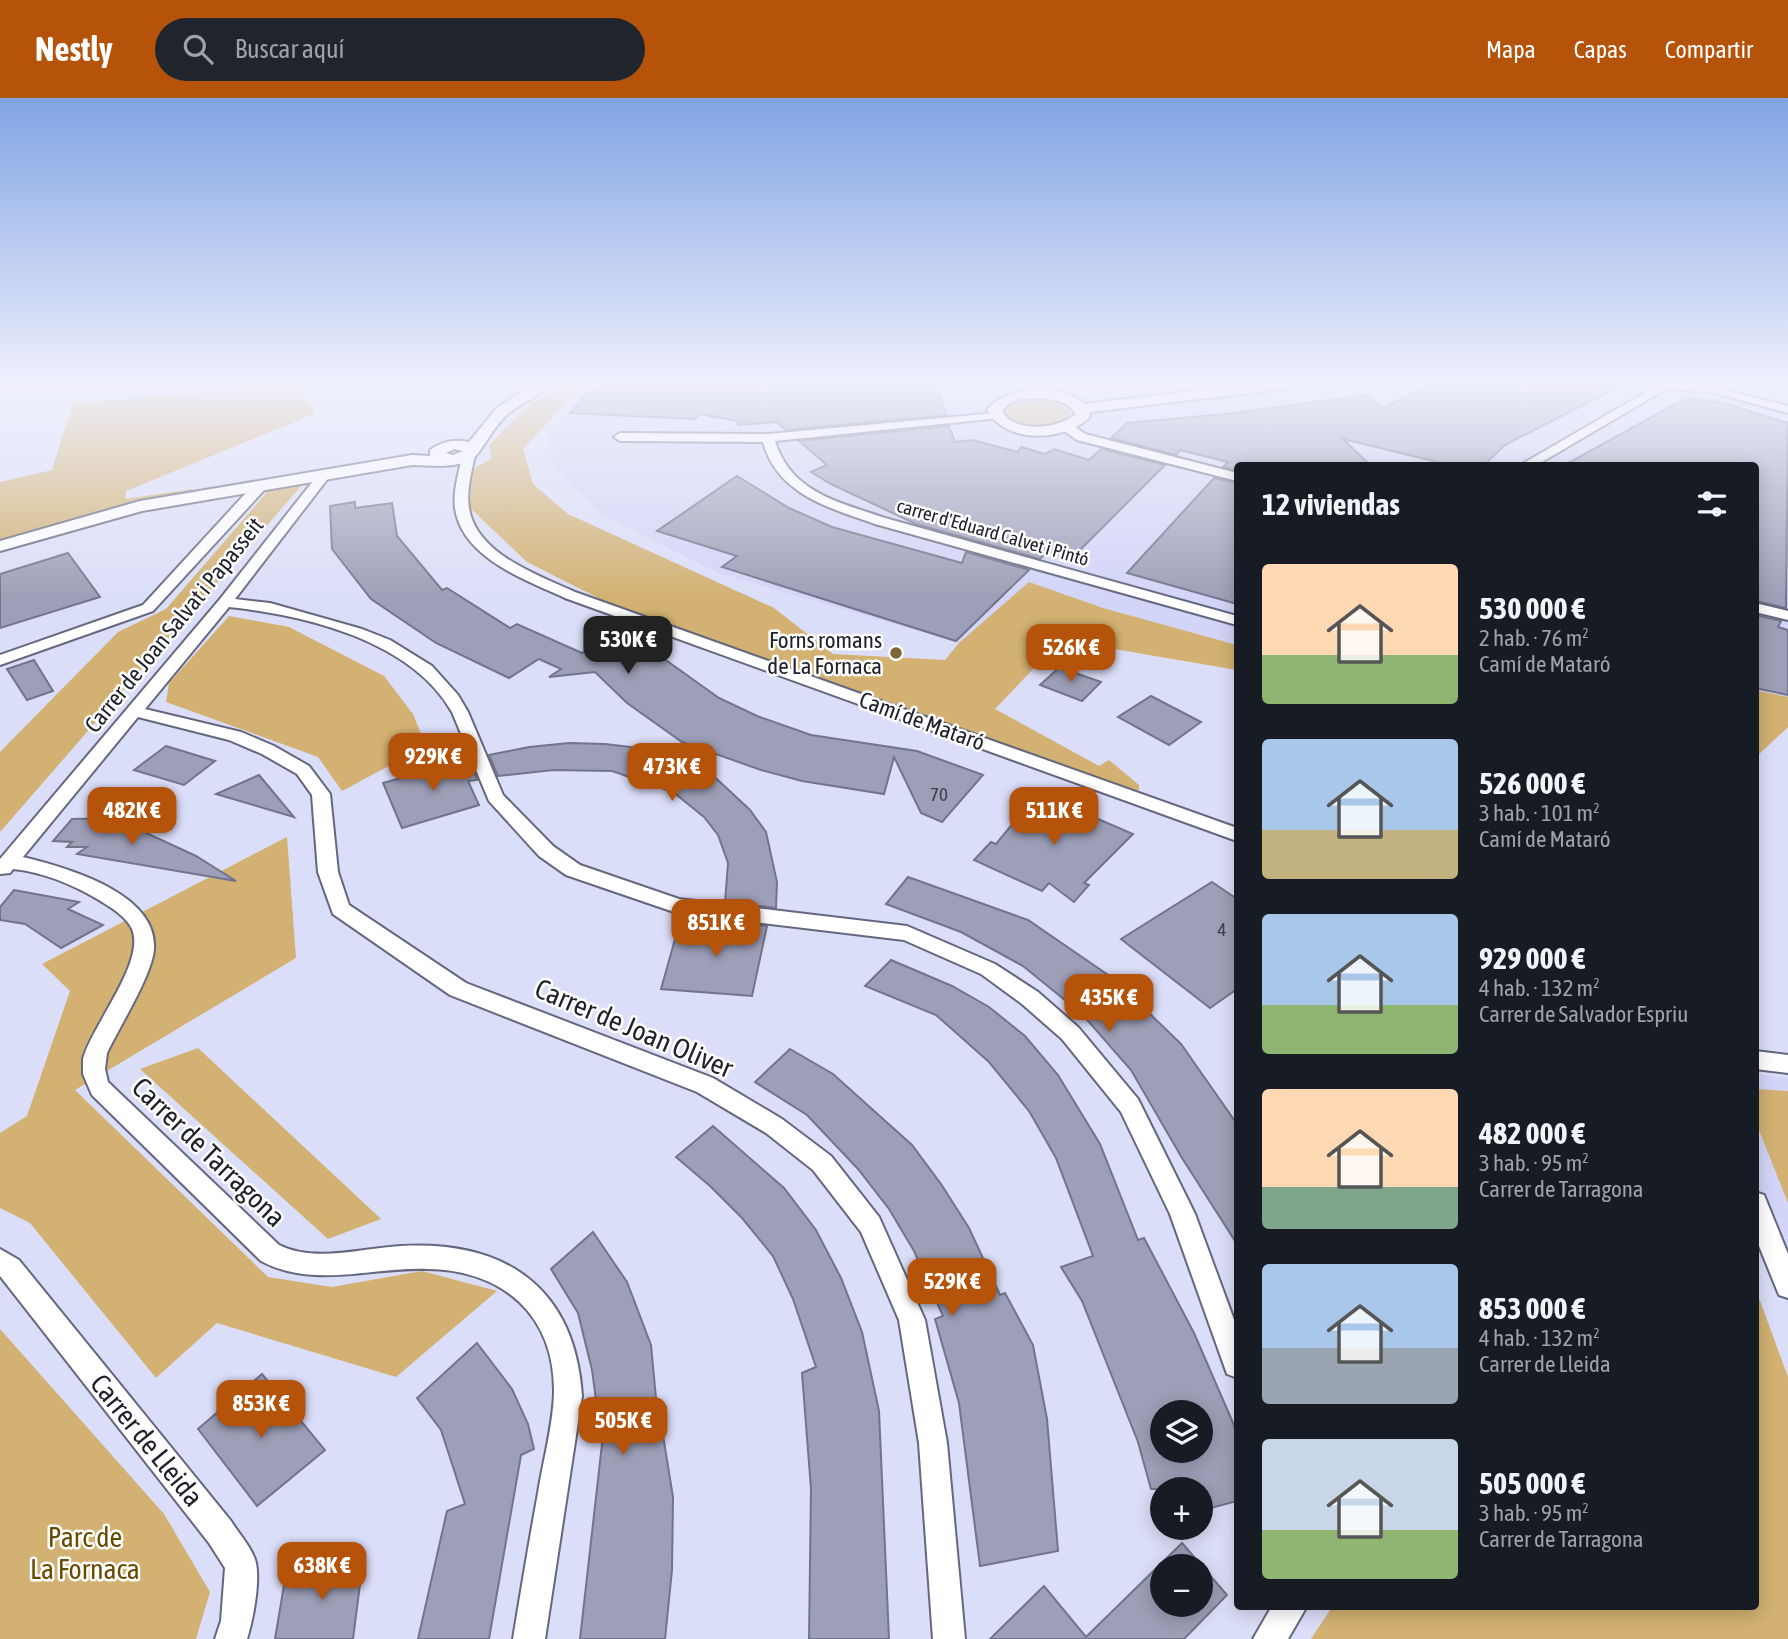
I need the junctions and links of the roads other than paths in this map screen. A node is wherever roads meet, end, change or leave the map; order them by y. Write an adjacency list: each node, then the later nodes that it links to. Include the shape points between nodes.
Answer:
1 (437, 455): 6 (street)
2 (447, 455): 8 (street)
3 (470, 455): 8 (street, Camí de Mataró)
4 (775, 455): 14 (street, carrer d'Eduard Calvet i Pintó, via 780,468 798,485 832,504)
5 (1149, 455): 7 (street)
6 (325, 474): 9 (street); 11 (street, Carrer de Joan Salvat i Papasseit)
7 (1234, 476)
8 (465, 481): 17 (street, Camí de Mataró, via 461,510 474,536 513,569 570,595)
9 (261, 485): 10 (street, via 140,506); 15 (street, via 148,608)
10 (0, 546)
11 (225, 602): 16 (street, Carrer de Joan Salvat i Papasseit); 24 (street, via 270,607 334,625 385,643 426,669 456,705 495,797 546,851 573,870 677,906 907,933 988,969 1030,998 1070,1033 1130,1106 1182,1214)
12 (1759, 608): 13 (street)
13 (1788, 616)
14 (1234, 620)
15 (0, 660)
16 (135, 711): 18 (street, Carrer de Joan Salvat i Papasseit); 28 (street, Carrer de Joan Oliver, via 235,736 303,771 321,794 328,872 341,909 458,989 705,1085 774,1126 822,1163 870,1225 912,1320 933,1443)
17 (1234, 834)
18 (4, 866): 27 (street, Carrer de Tarragona, via 41,867 104,895 128,909 139,924 144,947 141,962 96,1053 94,1080 103,1094 270,1253 294,1264 316,1265 421,1255 464,1259 509,1277 542,1307 562,1350 568,1396)
19 (1759, 1060): 20 (street)
20 (1788, 1064)
21 (1759, 1213): 23 (street)
22 (0, 1261): 26 (street, Carrer de Lleida, via 204,1511 241,1564 237,1621)
23 (1788, 1286)
24 (1234, 1356)
25 (1288, 1610): 29 (street)
26 (231, 1639)
27 (529, 1639)
28 (949, 1639)
29 (1269, 1639)

